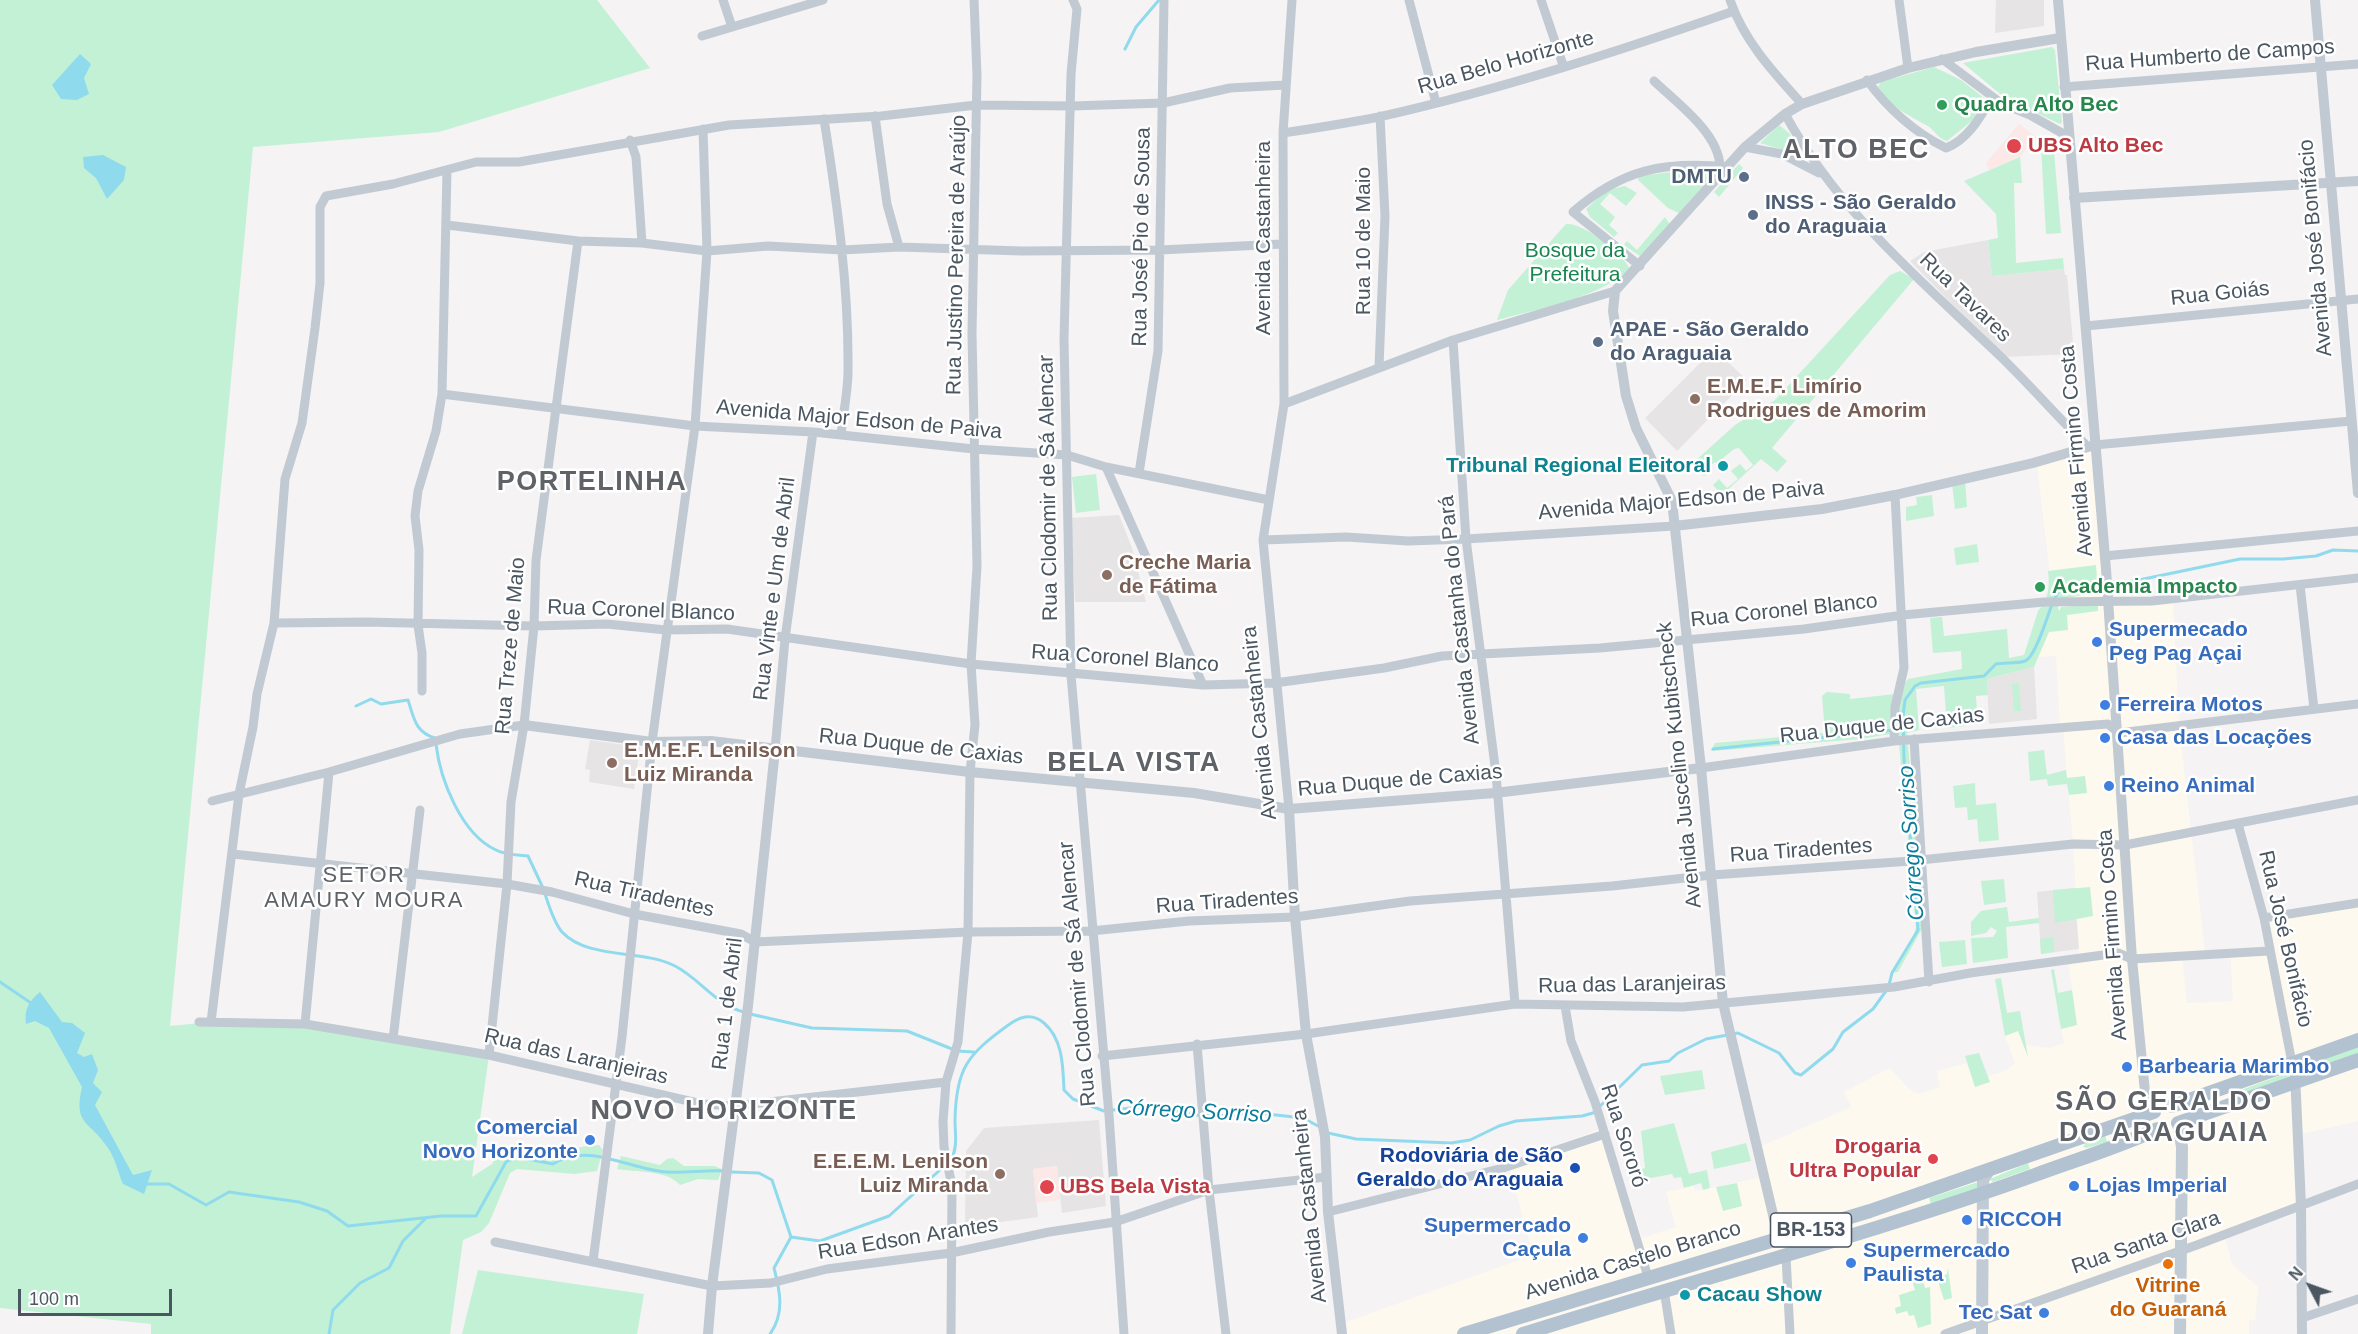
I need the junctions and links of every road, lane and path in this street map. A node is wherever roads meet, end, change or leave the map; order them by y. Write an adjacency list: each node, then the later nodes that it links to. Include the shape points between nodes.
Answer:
1 (723, 0): 14 (street)
2 (823, 0): 14 (street)
3 (974, 0): 30 (street, Rua Justino Pereira de Araújo)
4 (1072, 0): 31 (street, Rua Clodomir de Sá Alencar, via 1077,9)
5 (1164, 0): 27 (street, Rua José Pio de Sousa)
6 (1292, 0): 24 (street, Avenida Castanheira)
7 (1409, 0): 28 (street)
8 (1540, 0): 19 (street)
9 (1730, 0): 13 (street)
10 (1899, 0): 21 (street)
11 (2058, 0): 16 (street, Avenida Firmino Costa)
12 (2315, 0): 20 (street, Avenida José Bonifácio)
13 (1734, 11): 19 (street, Rua Belo Horizonte); 29 (street, via 1770,69)
14 (732, 27): 15 (street)
15 (702, 36)
16 (2060, 38): 17 (street, Rua Humberto de Campos); 25 (street, Avenida Firmino Costa)
17 (1942, 59): 21 (street, Rua Humberto de Campos); 26 (street)
18 (2358, 64): 20 (street, Rua Humberto de Campos)
19 (1563, 65): 28 (street, Rua Belo Horizonte)
20 (2319, 66): 25 (street, Rua Humberto de Campos); 45 (street, Avenida José Bonifácio)
21 (1908, 68): 22 (street, Rua Humberto de Campos)
22 (1868, 80): 26 (street, via 1884,102 1946,148 1957,144); 29 (street, Rua Humberto de Campos)
23 (1654, 81): 41 (street, via 1695,121 1712,142)
24 (1285, 86): 27 (street, via 1230,88); 37 (street, Avenida Castanheira)
25 (2064, 87): 38 (street, Avenida Firmino Costa)
26 (1992, 97): 38 (street)
27 (1163, 103): 31 (street); 55 (street, Rua José Pio de Sousa)
28 (1436, 103): 34 (street, Rua Belo Horizonte)
29 (1802, 104): 32 (street, Rua Humberto de Campos)
30 (976, 105): 31 (street); 33 (street); 52 (street, Rua Justino Pereira de Araújo)
31 (1072, 106): 54 (street, Rua Clodomir de Sá Alencar)
32 (1785, 114): 40 (street, Rua Humberto de Campos); 43 (street, Rua Tavares)
33 (875, 116): 35 (street); 51 (street, via 887,204)
34 (1380, 117): 37 (street, Rua Belo Horizonte); 63 (street, Rua 10 de Maio, via 1385,216)
35 (824, 119): 36 (street); 53 (street)
36 (703, 129): 39 (street); 56 (street)
37 (1283, 133): 50 (street, Avenida Castanheira)
38 (2069, 137): 46 (street, Avenida Firmino Costa)
39 (630, 140): 42 (street, via 519,162 476,162); 49 (street, via 636,157)
40 (1745, 147): 41 (street, Rua Humberto de Campos); 43 (street, Rua Tavares, via 1782,154)
41 (1724, 167): 57 (street, Rua Humberto de Campos); 57 (street, via 1675,167 1624,176 1573,212)
42 (447, 170): 47 (street); 88 (street, via 335,193 322,200 320,284 302,423 281,507)
43 (1821, 174): 71 (street, Rua Tavares, via 1850,209)
44 (2358, 181): 45 (street)
45 (2329, 184): 46 (street); 60 (street, Avenida José Bonifácio)
46 (2074, 198): 61 (street, Avenida Firmino Costa)
47 (447, 225): 48 (street); 64 (street)
48 (578, 241): 49 (street); 66 (street, Rua Treze de Maio)
49 (642, 243): 56 (street)
50 (1282, 244): 55 (street); 65 (street, Avenida Castanheira)
51 (899, 247): 52 (street); 53 (street)
52 (975, 248): 54 (street); 72 (street, Rua Justino Pereira de Araújo)
53 (842, 249): 56 (street, via 768,246); 70 (street, via 848,373)
54 (1067, 250): 55 (street); 73 (street, Rua Clodomir de Sá Alencar)
55 (1160, 250): 75 (street, Rua José Pio de Sousa, via 1158,351)
56 (707, 251): 68 (street)
57 (1640, 266): 58 (street, Rua Humberto de Campos)
58 (1615, 291): 62 (street); 79 (street, Avenida Juscelino Kubitscheck, via 1613,311 1626,396 1636,428 1672,501)
59 (2358, 299): 60 (street, Rua Goiás)
60 (2342, 300): 61 (street, Rua Goiás); 67 (street, Avenida José Bonifácio)
61 (2086, 326): 71 (street, Avenida Firmino Costa)
62 (1453, 340): 63 (street); 81 (street, Avenida Castanha do Pará)
63 (1379, 367): 65 (street)
64 (442, 394): 66 (street, Avenida Major Edson de Paiva); 89 (street, via 415,516 419,550)
65 (1284, 404): 78 (street, Avenida Castanheira)
66 (557, 407): 68 (street, Avenida Major Edson de Paiva); 90 (street, Rua Treze de Maio, via 536,560)
67 (2351, 421): 71 (street); 76 (street, Avenida José Bonifácio)
68 (696, 426): 69 (street, Avenida Major Edson de Paiva); 91 (street)
69 (813, 432): 70 (street, Avenida Major Edson de Paiva); 92 (street, Rua Vinte e Um de Abril)
70 (841, 435): 72 (street, Avenida Major Edson de Paiva)
71 (2091, 445): 77 (street, Avenida Major Edson de Paiva, via 2033,463); 83 (street, Avenida Firmino Costa)
72 (974, 449): 73 (street, Avenida Major Edson de Paiva); 95 (street, Rua Justino Pereira de Araújo, via 977,566)
73 (1067, 455): 74 (street, Avenida Major Edson de Paiva); 96 (street, Rua Clodomir de Sá Alencar)
74 (1106, 467): 75 (street, Avenida Major Edson de Paiva); 98 (street)
75 (1139, 473): 78 (street, Avenida Major Edson de Paiva)
76 (2358, 493)
77 (1895, 495): 79 (street, Avenida Major Edson de Paiva, via 1822,509); 87 (street)
78 (1269, 500): 82 (street, Avenida Castanheira)
79 (1674, 526): 81 (street, Avenida Major Edson de Paiva); 93 (street, Avenida Juscelino Kubitscheck)
80 (2358, 531): 83 (street)
81 (1466, 539): 82 (street, Avenida Major Edson de Paiva); 94 (street, Avenida Castanha do Pará)
82 (1263, 540): 97 (street, Avenida Castanheira)
83 (2105, 556): 86 (street, Avenida Firmino Costa)
84 (2358, 578): 85 (street)
85 (2300, 585): 86 (street, via 2152,601); 101 (street)
86 (2108, 596): 87 (street, Rua Coronel Blanco); 103 (street, Avenida Firmino Costa)
87 (1903, 615): 93 (street, Rua Coronel Blanco); 104 (street, via 1904,668 1895,707)
88 (274, 623): 89 (street, Rua Coronel Blanco); 112 (street)
89 (418, 625): 90 (street, Rua Coronel Blanco); 99 (street)
90 (534, 626): 91 (street, Rua Coronel Blanco, via 607,624); 102 (street, Rua Treze de Maio)
91 (666, 630): 92 (street, Rua Coronel Blanco, via 727,629); 105 (street)
92 (785, 639): 95 (street, Rua Coronel Blanco); 106 (street, Rua Vinte e Um de Abril)
93 (1686, 640): 94 (street, Rua Coronel Blanco); 107 (street, Avenida Juscelino Kubitscheck)
94 (1479, 656): 97 (street, Rua Coronel Blanco, via 1442,656); 111 (street, Avenida Castanha do Pará)
95 (971, 664): 96 (street, Rua Coronel Blanco); 109 (street, Rua Justino Pereira de Araújo, via 976,704)
96 (1071, 675): 98 (street, Rua Coronel Blanco); 110 (street, Rua Clodomir de Sá Alencar)
97 (1275, 682): 98 (street, Rua Coronel Blanco); 115 (street, Avenida Castanheira)
98 (1203, 685)
99 (422, 691)
100 (2358, 704): 101 (street, Rua Duque de Caxias)
101 (2314, 709): 103 (street, Rua Duque de Caxias)
102 (525, 725): 105 (street, Rua Duque de Caxias); 108 (street, Rua Duque de Caxias, via 443,739); 124 (street, Rua Treze de Maio, via 511,802)
103 (2119, 733): 104 (street, Rua Duque de Caxias, via 2108,724); 118 (street, Avenida Firmino Costa)
104 (1904, 740): 107 (street, Rua Duque de Caxias); 120 (street)
105 (652, 742): 106 (street, Rua Duque de Caxias, via 711,741); 127 (street)
106 (775, 750): 109 (street, Rua Duque de Caxias); 132 (street, Rua 1 de Abril)
107 (1701, 768): 111 (street, Rua Duque de Caxias); 123 (street, Avenida Juscelino Kubitscheck)
108 (329, 772): 112 (street); 121 (street)
109 (970, 772): 110 (street, Rua Duque de Caxias); 131 (street, Rua Justino Pereira de Araújo)
110 (1080, 784): 115 (street, Rua Duque de Caxias, via 1194,793); 130 (street, Rua Clodomir de Sá Alencar)
111 (1496, 793): 115 (street, Rua Duque de Caxias); 125 (street, Avenida Castanha do Pará)
112 (238, 794): 114 (street); 119 (street)
113 (2358, 800): 117 (street, Rua Tiradentes)
114 (212, 801)
115 (1289, 809): 128 (street, Avenida Castanheira)
116 (420, 810): 122 (street)
117 (2238, 824): 118 (street, Rua Tiradentes); 129 (street, Rua José Bonifácio)
118 (2125, 845): 120 (street, Rua Tiradentes, via 2073,844); 134 (street, Avenida Firmino Costa)
119 (233, 854): 121 (street); 140 (street)
120 (1917, 861): 123 (street, Rua Tiradentes); 135 (street)
121 (321, 864): 122 (street); 141 (street)
122 (413, 873): 124 (street); 143 (street)
123 (1712, 875): 125 (street, Rua Tiradentes); 136 (street, Avenida Juscelino Kubitscheck)
124 (507, 884): 127 (street, Rua Tiradentes); 146 (street, Rua Treze de Maio)
125 (1505, 895): 128 (street, Rua Tiradentes); 137 (street, Avenida Castanha do Pará)
126 (2358, 903): 129 (street)
127 (634, 914): 132 (street, Rua Tiradentes, via 741,934); 152 (street)
128 (1295, 917): 130 (street, Rua Tiradentes, via 1189,921); 142 (street, Avenida Castanheira)
129 (2264, 918): 133 (street, Rua José Bonifácio)
130 (1091, 931): 131 (street, Rua Tiradentes); 147 (street, Rua Clodomir de Sá Alencar)
131 (968, 932): 132 (street, Rua Tiradentes); 150 (street, Rua Justino Pereira de Araújo, via 958,1042)
132 (755, 942): 153 (street, Rua 1 de Abril)
133 (2269, 951): 134 (street, Rua das Laranjeiras); 149 (street, Rua José Bonifácio)
134 (2132, 959): 135 (street, Rua das Laranjeiras, via 2118,953); 155 (street, Avenida Firmino Costa, via 2145,1092)
135 (1929, 982): 136 (street, Rua das Laranjeiras)
136 (1723, 1003): 138 (street, Rua das Laranjeiras, via 1683,1007); 171 (street, Avenida Juscelino Kubitscheck)
137 (1515, 1004): 138 (street, Rua das Laranjeiras); 142 (street, Rua das Laranjeiras)
138 (1565, 1006): 159 (street, Rua Sororó, via 1571,1041)
139 (199, 1022): 140 (street, Rua das Laranjeiras)
140 (211, 1022): 141 (street, Rua das Laranjeiras)
141 (305, 1024): 143 (street, Rua das Laranjeiras)
142 (1306, 1034): 145 (street, Rua das Laranjeiras); 164 (street, Avenida Castanheira, via 1325,1137)
143 (393, 1039): 146 (street, Rua das Laranjeiras)
144 (2358, 1040): 149 (main road, Avenida Castelo Branco / BR-153)
145 (1197, 1044): 147 (street, Rua das Laranjeiras); 166 (street)
146 (489, 1054): 152 (street, Rua das Laranjeiras)
147 (1102, 1056): 170 (street, Rua Clodomir de Sá Alencar)
148 (2358, 1060): 151 (main road, Avenida Castelo Branco / BR-153)
149 (2298, 1061): 151 (street, Rua José Bonifácio); 154 (main road, Avenida Castelo Branco / BR-153)
150 (946, 1082): 153 (street, Rua das Laranjeiras); 174 (street, Rua Justino Pereira de Araújo, via 944,1139 952,1186)
151 (2295, 1083): 156 (main road, Avenida Castelo Branco / BR-153); 168 (street, Rua José Bonifácio)
152 (617, 1084): 153 (street, Rua das Laranjeiras, via 702,1104); 176 (street)
153 (734, 1106): 178 (street, Rua 1 de Abril)
154 (2172, 1106): 155 (main road, Avenida Castelo Branco / BR-153, via 2162,1106); 157 (main road)
155 (2154, 1113): 158 (main road); 160 (main road, Avenida Castelo Branco / BR-153)
156 (2203, 1116): 157 (main road, Avenida Castelo Branco / BR-153); 161 (main road, via 2187,1132)
157 (2178, 1123): 158 (main road, Avenida Castelo Branco / BR-153, via 2167,1131); 161 (main road)
158 (2158, 1129): 162 (main road, Avenida Castelo Branco / BR-153)
159 (1605, 1134): 169 (street, via 1503,1168); 177 (street, Rua Sororó)
160 (2068, 1142): 162 (main road); 163 (main road, Avenida Castelo Branco / BR-153)
161 (2182, 1146): 173 (main road)
162 (2073, 1161): 167 (main road, Avenida Castelo Branco / BR-153)
163 (1990, 1169): 167 (main road, via 1983,1180); 171 (main road, Avenida Castelo Branco / BR-153)
164 (1326, 1177): 166 (street, Rua Edson Arantes); 169 (street, Avenida Castanheira)
165 (2358, 1184): 168 (street, Rua Santa Clara)
166 (1209, 1190): 170 (street, Rua Edson Arantes); 186 (street)
167 (1983, 1194): 175 (main road, Avenida Castelo Branco / BR-153); 182 (main road)
168 (2301, 1206): 173 (street, Rua Santa Clara); 181 (street, Rua José Bonifácio)
169 (1328, 1212): 187 (street, Avenida Castanheira)
170 (1115, 1222): 174 (street, Rua Edson Arantes); 185 (street, Rua Clodomir de Sá Alencar)
171 (1779, 1240): 177 (main road, Avenida Castelo Branco / BR-153)
172 (495, 1242): 176 (street, Rua Edson Arantes)
173 (2181, 1251): 182 (street, Rua Santa Clara); 194 (main road)
174 (951, 1253): 178 (street, Rua Edson Arantes, via 827,1269 771,1283); 184 (street, Rua Justino Pereira de Araújo)
175 (1786, 1256): 179 (main road, Avenida Castelo Branco / BR-153); 191 (street)
176 (593, 1261): 178 (street, Rua Edson Arantes)
177 (1648, 1277): 179 (main road); 188 (main road, Avenida Castelo Branco / BR-153)
178 (712, 1286): 183 (street, Rua 1 de Abril)
179 (1657, 1292): 189 (main road, Avenida Castelo Branco / BR-153); 190 (street)
180 (2358, 1299): 181 (street)
181 (2302, 1318): 195 (street, Rua José Bonifácio)
182 (1982, 1320): 192 (street, Rua Santa Clara); 193 (main road)
183 (708, 1334)
184 (951, 1334)
185 (1124, 1334)
186 (1226, 1334)
187 (1342, 1334)
188 (1464, 1334)
189 (1523, 1334)
190 (1671, 1334)
191 (1790, 1334)
192 (1945, 1334)
193 (1982, 1334)
194 (2180, 1334)
195 (2302, 1334)

